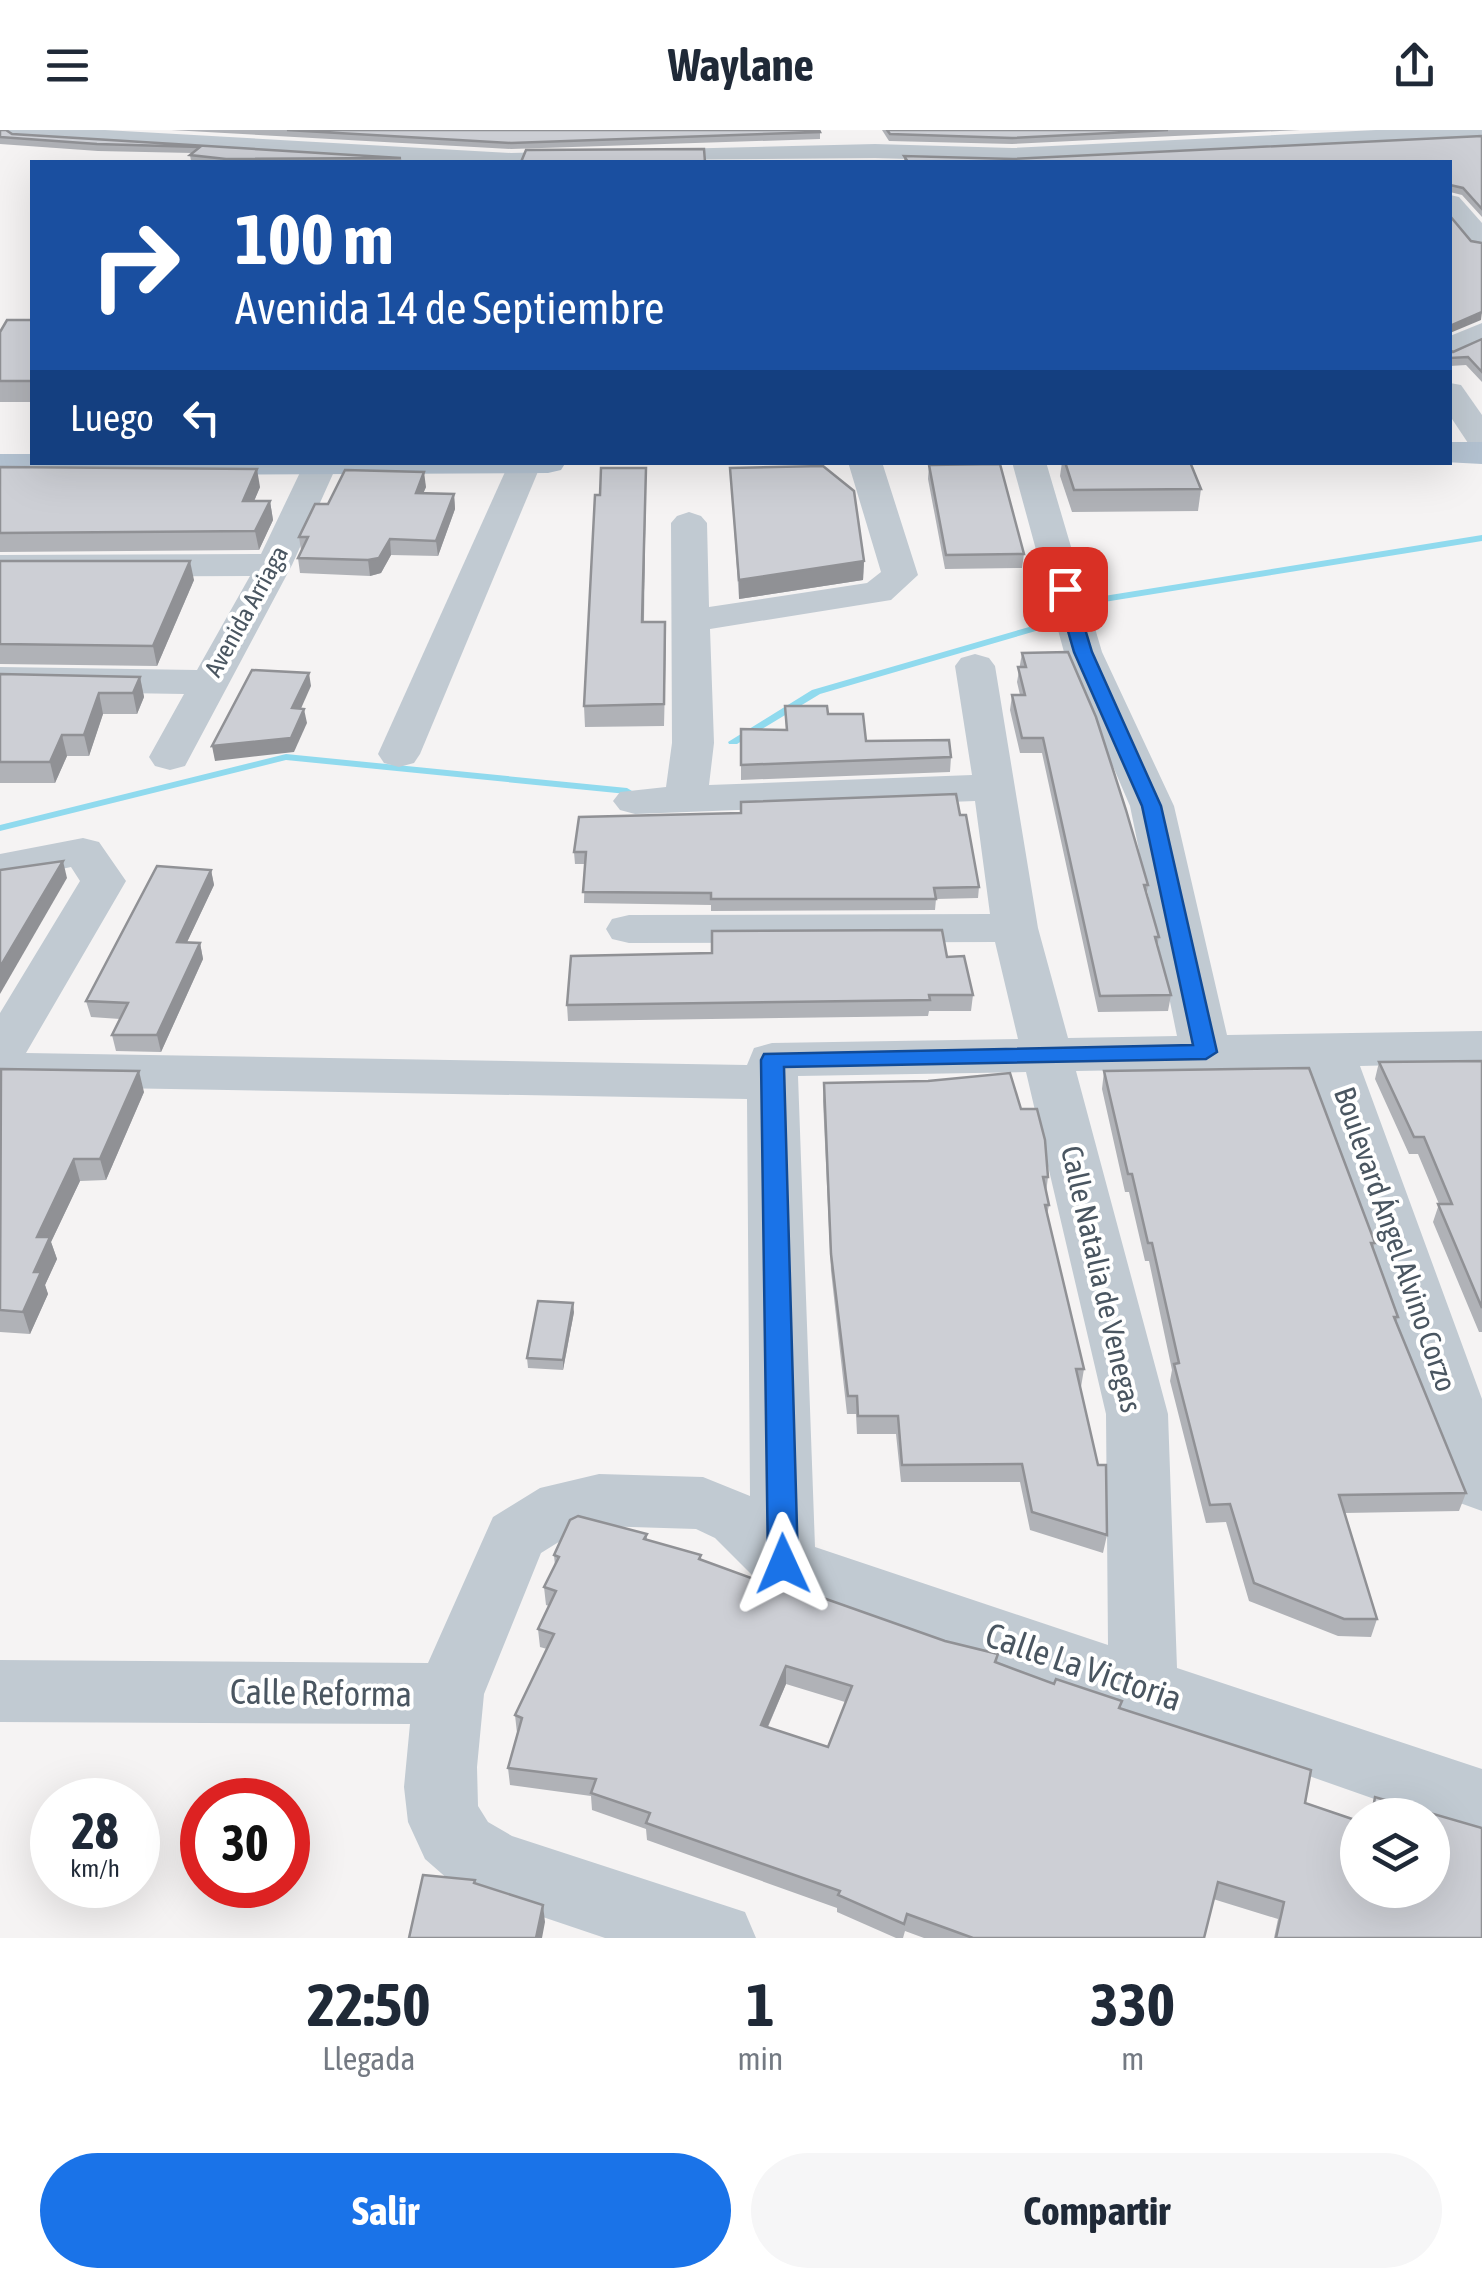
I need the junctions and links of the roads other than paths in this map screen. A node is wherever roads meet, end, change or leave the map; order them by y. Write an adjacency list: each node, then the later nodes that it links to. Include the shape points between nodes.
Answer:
1 (14, 130): 3 (street)
2 (279, 130): 8 (street)
3 (31, 131): 8 (street)
4 (1482, 132): 6 (street)
5 (869, 140): 9 (street, via 970,152); 12 (street)
6 (1383, 140): 10 (street)
7 (1123, 141): 9 (street); 10 (street)
8 (191, 144): 11 (street)
9 (1005, 144)
10 (1263, 144)
11 (492, 160)
12 (528, 160)
13 (1482, 197): 14 (street)
14 (1452, 200)
15 (1452, 202): 16 (street)
16 (1482, 240)
17 (1482, 332): 18 (street)
18 (1452, 345)
19 (1452, 395): 20 (street)
20 (1482, 440): 21 (main road)
21 (1452, 441)
22 (0, 453): 23 (main road)
23 (30, 453)
24 (1452, 453): 25 (main road)
25 (1482, 453)
26 (0, 465): 27 (main road)
27 (30, 465)
28 (320, 465): 33 (street, Avenida Arriaga)
29 (525, 465): 39 (street)
30 (866, 465): 35 (street, via 900,575 878,592)
31 (1030, 465): 49 (street, via 1083,652 1152,806)
32 (689, 523): 35 (street)
33 (274, 564): 34 (street); 38 (street, Avenida Arriaga)
34 (0, 566)
35 (690, 620): 42 (street, via 693,743)
36 (974, 666): 41 (street, Calle Natalia de Venegas)
37 (0, 679): 38 (street)
38 (208, 682): 40 (street, Avenida Arriaga)
39 (400, 754)
40 (170, 757)
41 (995, 787): 42 (street); 45 (street, Calle Natalia de Venegas)
42 (686, 799): 43 (street)
43 (635, 801)
44 (0, 868): 50 (street, via 83,850 104,881)
45 (1015, 928): 46 (street); 51 (street, Calle Natalia de Venegas)
46 (629, 929)
47 (1482, 1047): 48 (street)
48 (1329, 1050): 49 (street); 54 (street, Boulevard Ángel Alvino Corzo)
49 (1206, 1052): 51 (street)
50 (0, 1054)
51 (1048, 1055): 53 (street); 56 (street, Calle Natalia de Venegas, via 1136,1414)
52 (0, 1070): 53 (street)
53 (772, 1071): 55 (street)
54 (1482, 1485)
55 (783, 1564): 56 (street, Calle La Victoria); 58 (street, Calle La Victoria, via 738,1519 704,1503 599,1500 563,1506 516,1536)
56 (1143, 1686): 59 (street, Calle La Victoria)
57 (0, 1691): 58 (street, Calle Reforma)
58 (449, 1694): 60 (street, Calle Reforma, via 440,1812 452,1836 475,1856)
59 (1482, 1803)
60 (629, 1925): 61 (street, Calle Reforma)
61 (718, 1938)

